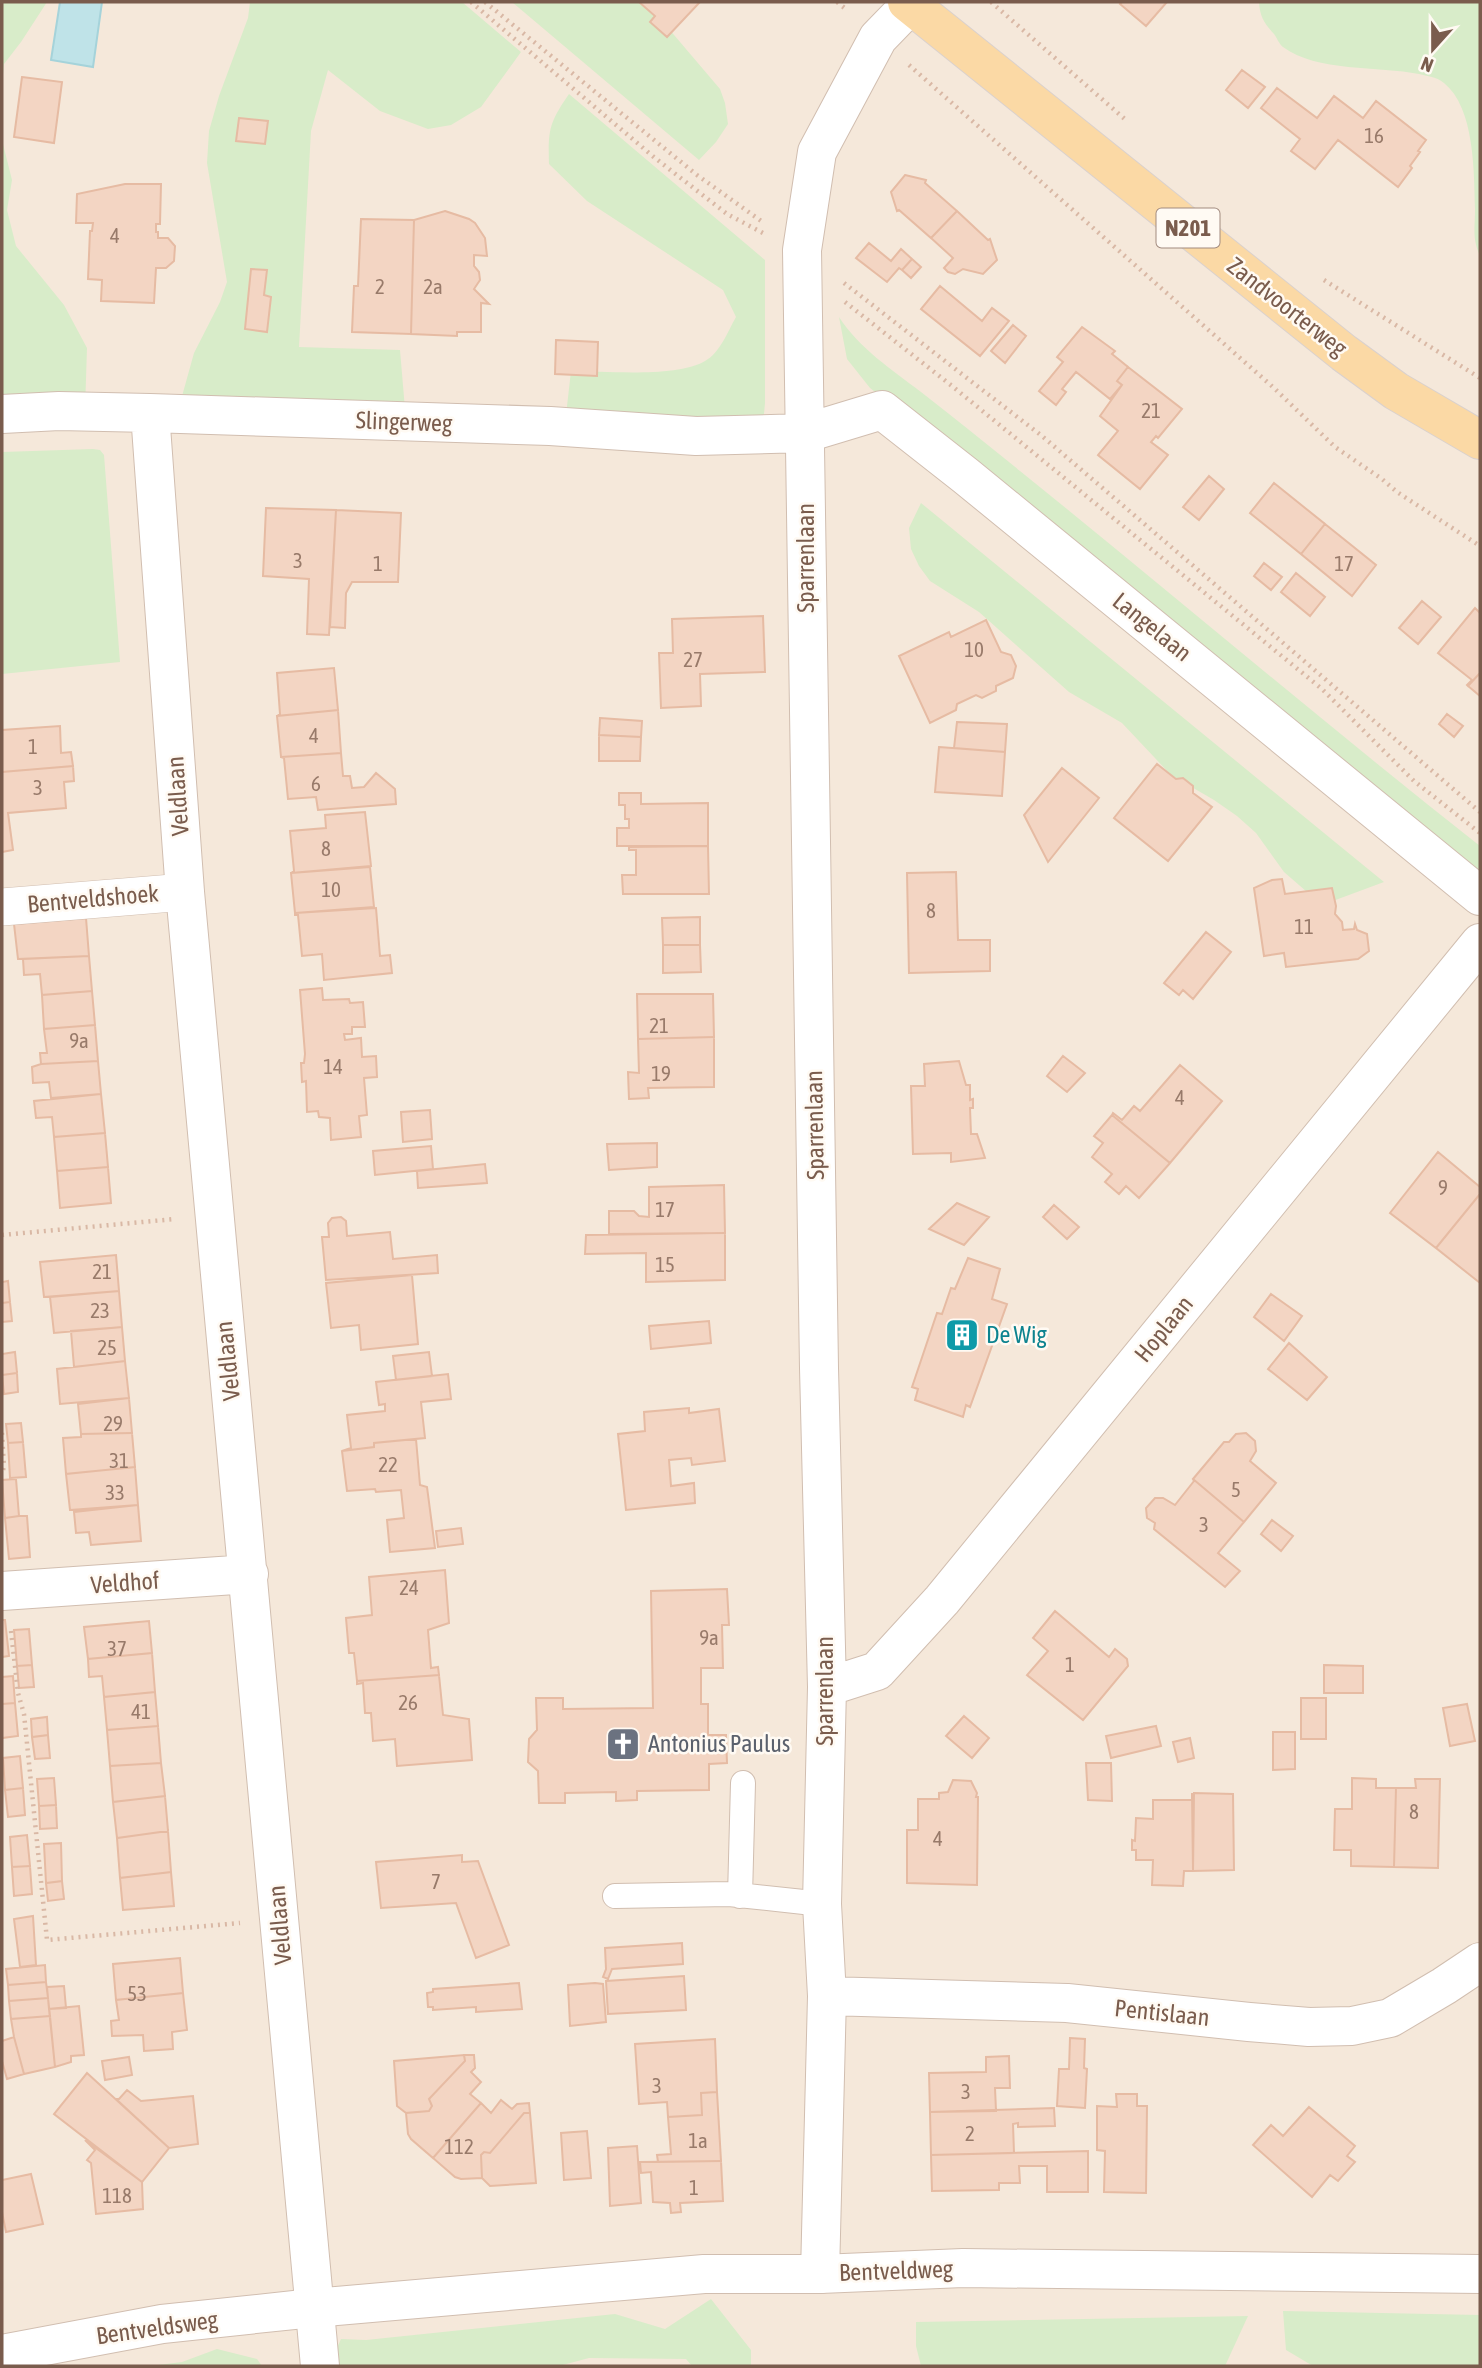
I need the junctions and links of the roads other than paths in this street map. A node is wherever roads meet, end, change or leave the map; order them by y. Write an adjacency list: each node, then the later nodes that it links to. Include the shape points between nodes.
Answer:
1 (908, 3): 4 (street, Sparrenlaan, via 878,38 817,152 802,250); 5 (main road, Zandvoorterweg / N201, via 1344,352 1396,391)
2 (150, 413): 3 (street, Slingerweg); 4 (street, Slingerweg, via 550,426 696,436); 6 (street, Veldlaan)
3 (2, 414)
4 (806, 433): 7 (street, Langelaan, via 881,410 967,475); 12 (street, Sparrenlaan)
5 (1480, 440)
6 (185, 892): 8 (street, Bentveldshoek); 10 (street, Veldlaan)
7 (1480, 896)
8 (2, 907)
9 (1480, 943): 12 (street, Hoplaan, via 942,1601 877,1671)
10 (249, 1574): 11 (street, Veldhof); 21 (street, Veldlaan)
11 (4, 1591)
12 (827, 1687): 16 (street, Sparrenlaan)
13 (743, 1783): 15 (lane)
14 (615, 1896): 15 (lane)
15 (740, 1896): 16 (lane)
16 (822, 1905): 18 (street, Sparrenlaan)
17 (1480, 1962): 18 (street, Pentislaan, via 1390,2018 1352,2026 1309,2027 1067,2003)
18 (827, 1996): 19 (street, Sparrenlaan)
19 (820, 2274): 20 (street, Bentveldweg, via 977,2268); 21 (street, Bentveldweg, via 704,2274)
20 (1480, 2274)
21 (313, 2308): 22 (street, Bentveldsweg, via 162,2325); 23 (street, Veldlaan)
22 (2, 2354)
23 (320, 2366)

